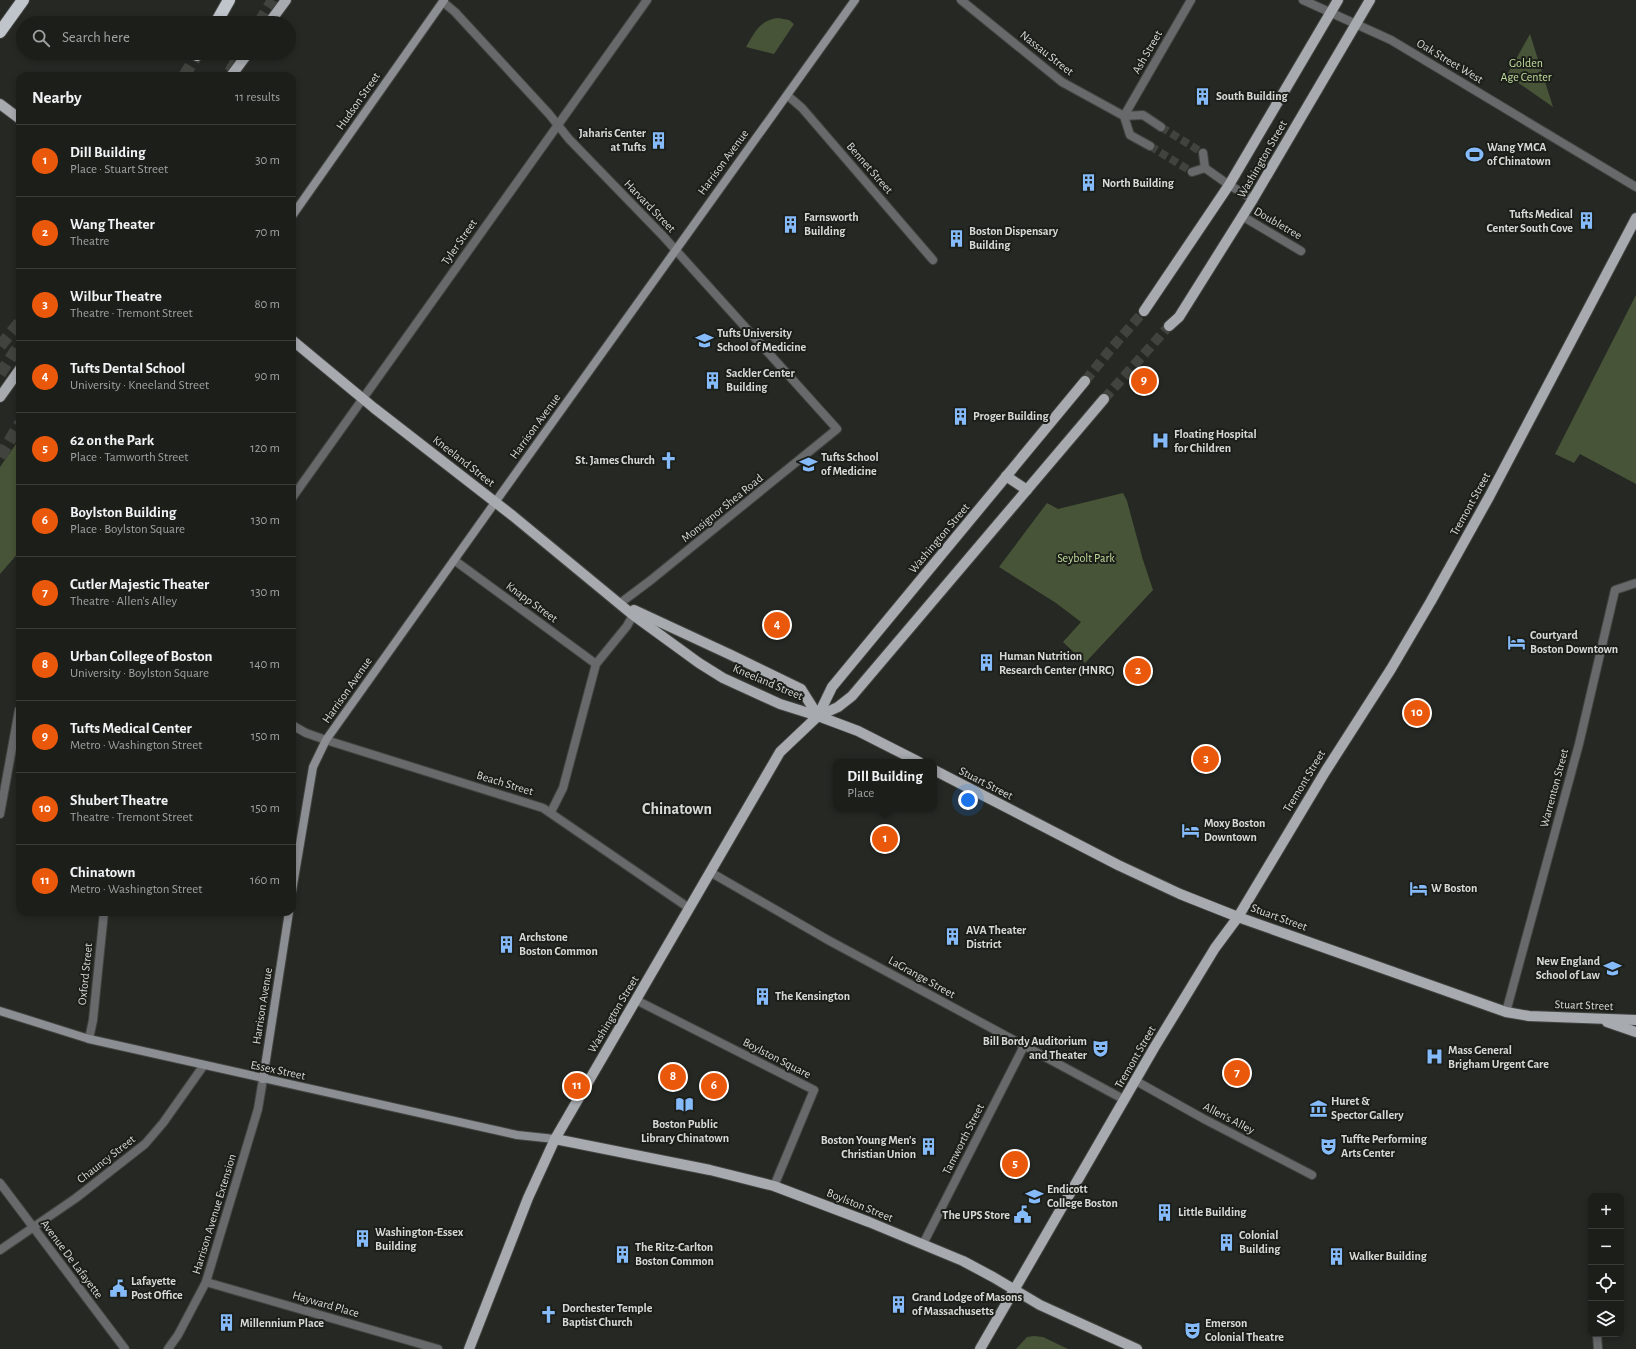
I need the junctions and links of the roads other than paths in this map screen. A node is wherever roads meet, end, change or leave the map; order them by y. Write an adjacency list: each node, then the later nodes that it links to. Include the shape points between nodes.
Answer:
1 (23, 0): 16 (highway)
2 (229, 0): 13 (highway)
3 (286, 0): 14 (main road)
4 (647, 0): 23 (street, Tyler Street)
5 (855, 0): 19 (main road, Harrison Avenue)
6 (961, 0): 22 (street, Nassau Street, via 1062,82)
7 (1191, 0): 22 (street, Ash Street)
8 (1303, 0): 12 (street, Oak Street West)
9 (1338, 0): 12 (main road, Washington Street)
10 (1370, 0): 15 (main road, Washington Street)
11 (444, 1): 23 (street, Harvard Street); 32 (main road, Hudson Street)
12 (1331, 12): 15 (street, Oak Street West); 29 (main road, Washington Street)
13 (220, 16)
14 (274, 16)
15 (1355, 24): 30 (street, Oak Street West, via 1391,40); 31 (main road, Washington Street)
16 (0, 32)
17 (243, 60): 18 (main road)
18 (234, 72)
19 (787, 95): 35 (main road, Harrison Avenue); 37 (street, Bennet Street, via 802,108)
20 (0, 104): 21 (main road)
21 (16, 116)
22 (1124, 116): 24 (street, via 1143,115); 25 (street, via 1130,135)
23 (558, 126): 35 (street, Harvard Street); 44 (street, Tyler Street)
24 (1161, 127)
25 (1150, 146)
26 (1203, 153): 27 (street)
27 (1205, 168): 28 (street); 29 (street)
28 (1192, 172)
29 (1230, 185): 31 (street); 38 (main road, Washington Street)
30 (1636, 187)
31 (1253, 199): 33 (main road, Washington Street)
32 (296, 210)
33 (1242, 216): 36 (street, Doubletree); 39 (main road, Washington Street, via 1179,317)
34 (1636, 218): 69 (main road, Tremont Street, via 1432,601)
35 (676, 250): 46 (street, Harvard Street); 50 (main road, Harrison Avenue)
36 (1301, 251)
37 (933, 260)
38 (1144, 311)
39 (1169, 326)
40 (296, 343): 44 (main road, Kneeland Street)
41 (16, 375): 43 (main road)
42 (1086, 381): 47 (main road, Washington Street)
43 (0, 397)
44 (362, 398): 49 (street, Tyler Street); 50 (main road, Kneeland Street)
45 (1104, 399): 48 (main road, Washington Street)
46 (837, 429): 53 (street, Monsignor Shea Road)
47 (1006, 476): 48 (main road); 56 (main road, Washington Street, via 832,687)
48 (1027, 490): 56 (main road, Washington Street, via 852,696 838,707)
49 (296, 492)
50 (495, 502): 51 (main road, Harrison Avenue); 53 (main road, Kneeland Street)
51 (454, 560): 55 (street, Knapp Street); 59 (main road, Harrison Avenue)
52 (1636, 583): 72 (street, Warrenton Street, via 1615,590 1579,744)
53 (620, 604): 54 (main road, Kneeland Street); 56 (main road, Kneeland Street, via 801,689)
54 (633, 615): 55 (street); 56 (main road, Kneeland Street, via 723,678 780,704)
55 (596, 664): 62 (street, via 563,788)
56 (818, 716): 60 (main road, via 858,731); 65 (main road, Washington Street, via 780,752)
57 (16, 726): 63 (street)
58 (296, 727): 59 (street, Beach Street)
59 (326, 740): 62 (street, Beach Street); 64 (main road, Harrison Avenue, via 313,767)
60 (913, 759)
61 (937, 772): 69 (main road, Stuart Street, via 1118,866)
62 (551, 812): 66 (street, Beach Street)
63 (0, 814)
64 (296, 867)
65 (710, 872): 66 (main road, Washington Street); 77 (street, LaGrange Street, via 828,940)
66 (689, 908): 70 (main road, Washington Street)
67 (104, 916): 76 (street, Oxford Street)
68 (288, 916): 79 (main road, Harrison Avenue)
69 (1238, 917): 72 (main road, Stuart Street); 80 (main road, Tremont Street, via 1215,948)
70 (636, 1000): 82 (main road, Washington Street); 85 (street, Boylston Square, via 814,1090)
71 (0, 1011): 76 (main road, Essex Street)
72 (1506, 1012): 73 (main road, Stuart Street, via 1530,1016)
73 (1595, 1018): 74 (main road, Stuart Street); 75 (main road)
74 (1636, 1020)
75 (1636, 1032)
76 (89, 1039): 78 (main road, Essex Street)
77 (1024, 1046): 81 (street, LaGrange Street); 87 (street, Tamworth Street)
78 (204, 1065): 79 (main road, Essex Street); 86 (street, Chauncy Street, via 163,1123 144,1144 76,1198)
79 (263, 1079): 82 (main road, Essex Street, via 517,1135); 89 (street, Harrison Avenue Extension, via 258,1109)
80 (1136, 1081): 81 (main road, Tremont Street); 83 (street, Allen's Alley)
81 (1125, 1100): 90 (main road, Tremont Street)
82 (555, 1139): 85 (main road, Boylston Street, via 710,1170); 95 (main road, Washington Street, via 528,1198)
83 (1312, 1175)
84 (0, 1183): 86 (street, Avenue De Lafayette)
85 (774, 1186): 87 (main road, Boylston Street)
86 (32, 1226): 88 (street, Chauncy Street); 92 (street, Avenue De Lafayette)
87 (922, 1244): 90 (main road, Boylston Street, via 977,1268)
88 (0, 1250)
89 (206, 1282): 93 (street, Harrison Avenue Extension, via 182,1330); 94 (street, Hayward Place)
90 (1014, 1290): 96 (main road, Tremont Street); 97 (main road, Boylston Street, via 1040,1305)
91 (1597, 1337): 98 (street)
92 (125, 1349)
93 (168, 1349)
94 (438, 1349)
95 (469, 1349)
96 (980, 1349)
97 (1137, 1349)
98 (1598, 1349)

